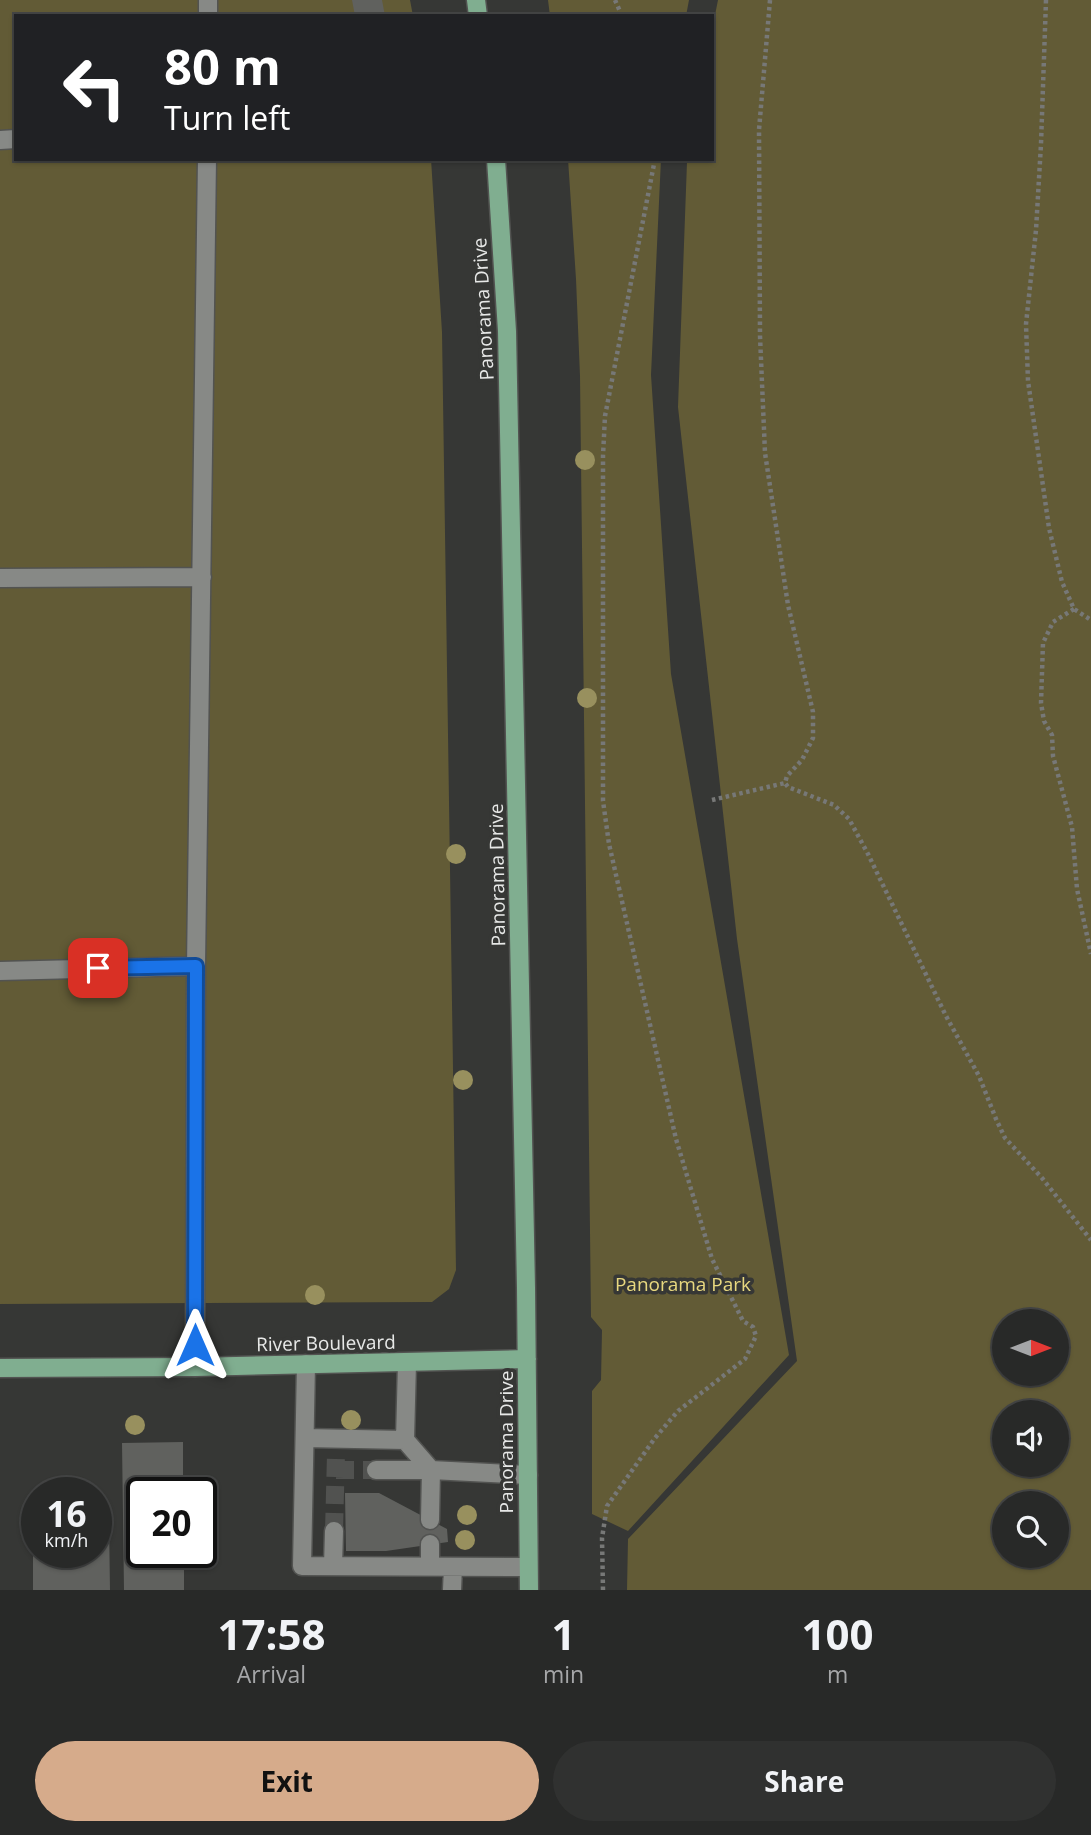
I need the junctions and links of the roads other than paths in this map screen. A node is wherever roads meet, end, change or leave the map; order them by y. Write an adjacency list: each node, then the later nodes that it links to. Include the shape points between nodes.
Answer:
1 (207, 161): 3 (lane)
2 (496, 161): 7 (main road, Panorama Drive, via 507,331)
3 (202, 577): 4 (lane); 5 (lane)
4 (0, 578)
5 (196, 966): 6 (lane); 10 (lane)
6 (0, 971)
7 (527, 1359): 8 (main road, River Boulevard); 16 (main road, Panorama Drive)
8 (407, 1363): 9 (main road, River Boulevard); 13 (lane)
9 (306, 1364): 10 (main road, River Boulevard); 12 (lane)
10 (195, 1367): 11 (main road, River Boulevard)
11 (0, 1368)
12 (305, 1438): 13 (lane, via 336,1446); 20 (lane, via 302,1566)
13 (405, 1440): 15 (lane)
14 (376, 1470): 15 (lane)
15 (431, 1470): 16 (lane); 17 (lane)
16 (528, 1475): 23 (main road, Panorama Drive)
17 (430, 1520)
18 (334, 1531): 20 (lane)
19 (430, 1544): 21 (lane)
20 (333, 1566): 21 (lane)
21 (430, 1567): 22 (lane)
22 (453, 1567): 23 (lane); 24 (lane)
23 (528, 1567): 25 (main road, Panorama Drive)
24 (452, 1590)
25 (529, 1590)

